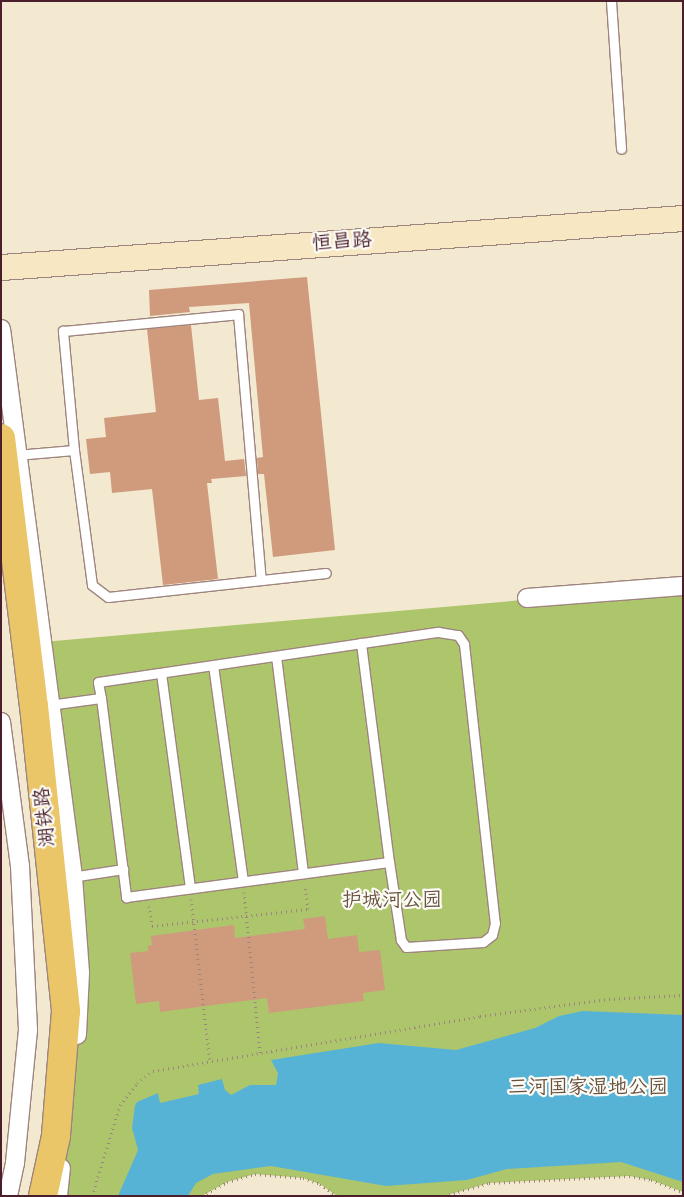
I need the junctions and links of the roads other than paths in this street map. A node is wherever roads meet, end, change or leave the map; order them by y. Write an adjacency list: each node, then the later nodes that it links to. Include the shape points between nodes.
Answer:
1 (611, 1): 2 (lane)
2 (621, 149)
3 (683, 218): 4 (street, 恒昌路)
4 (1, 267)
5 (1, 329): 6 (street)
6 (8, 450): 7 (lane); 18 (main road, 湖铁路)
7 (74, 450): 10 (lane, via 92,585 100,593 108,597); 10 (lane, via 63,331 238,314)
8 (326, 573): 10 (lane)
9 (1, 580): 23 (main road, 湖铁路)
10 (261, 580)
11 (683, 586): 12 (street)
12 (527, 598)
13 (361, 644): 14 (lane); 20 (lane); 20 (lane, via 448,631 458,635 464,644 495,923 492,935 483,942 406,947 401,940)
14 (276, 656): 15 (lane); 22 (lane)
15 (212, 665): 16 (lane); 24 (lane)
16 (161, 673): 17 (lane, via 98,682); 25 (lane)
17 (101, 698): 18 (lane); 21 (lane)
18 (37, 706): 23 (main road, 湖铁路)
19 (1, 722): 26 (street, via 20,866 28,1030)
20 (388, 862): 22 (lane)
21 (123, 869): 23 (lane); 25 (lane, via 126,897)
22 (303, 873): 24 (lane)
23 (55, 879): 26 (main road, 湖铁路, via 51,1038 42,1128); 27 (main road, 湖铁路, via 66,1011 56,1136); 28 (street, via 80,1010)
24 (244, 881): 25 (lane)
25 (190, 888)
26 (12, 1195)
27 (43, 1196)
28 (58, 1196)

